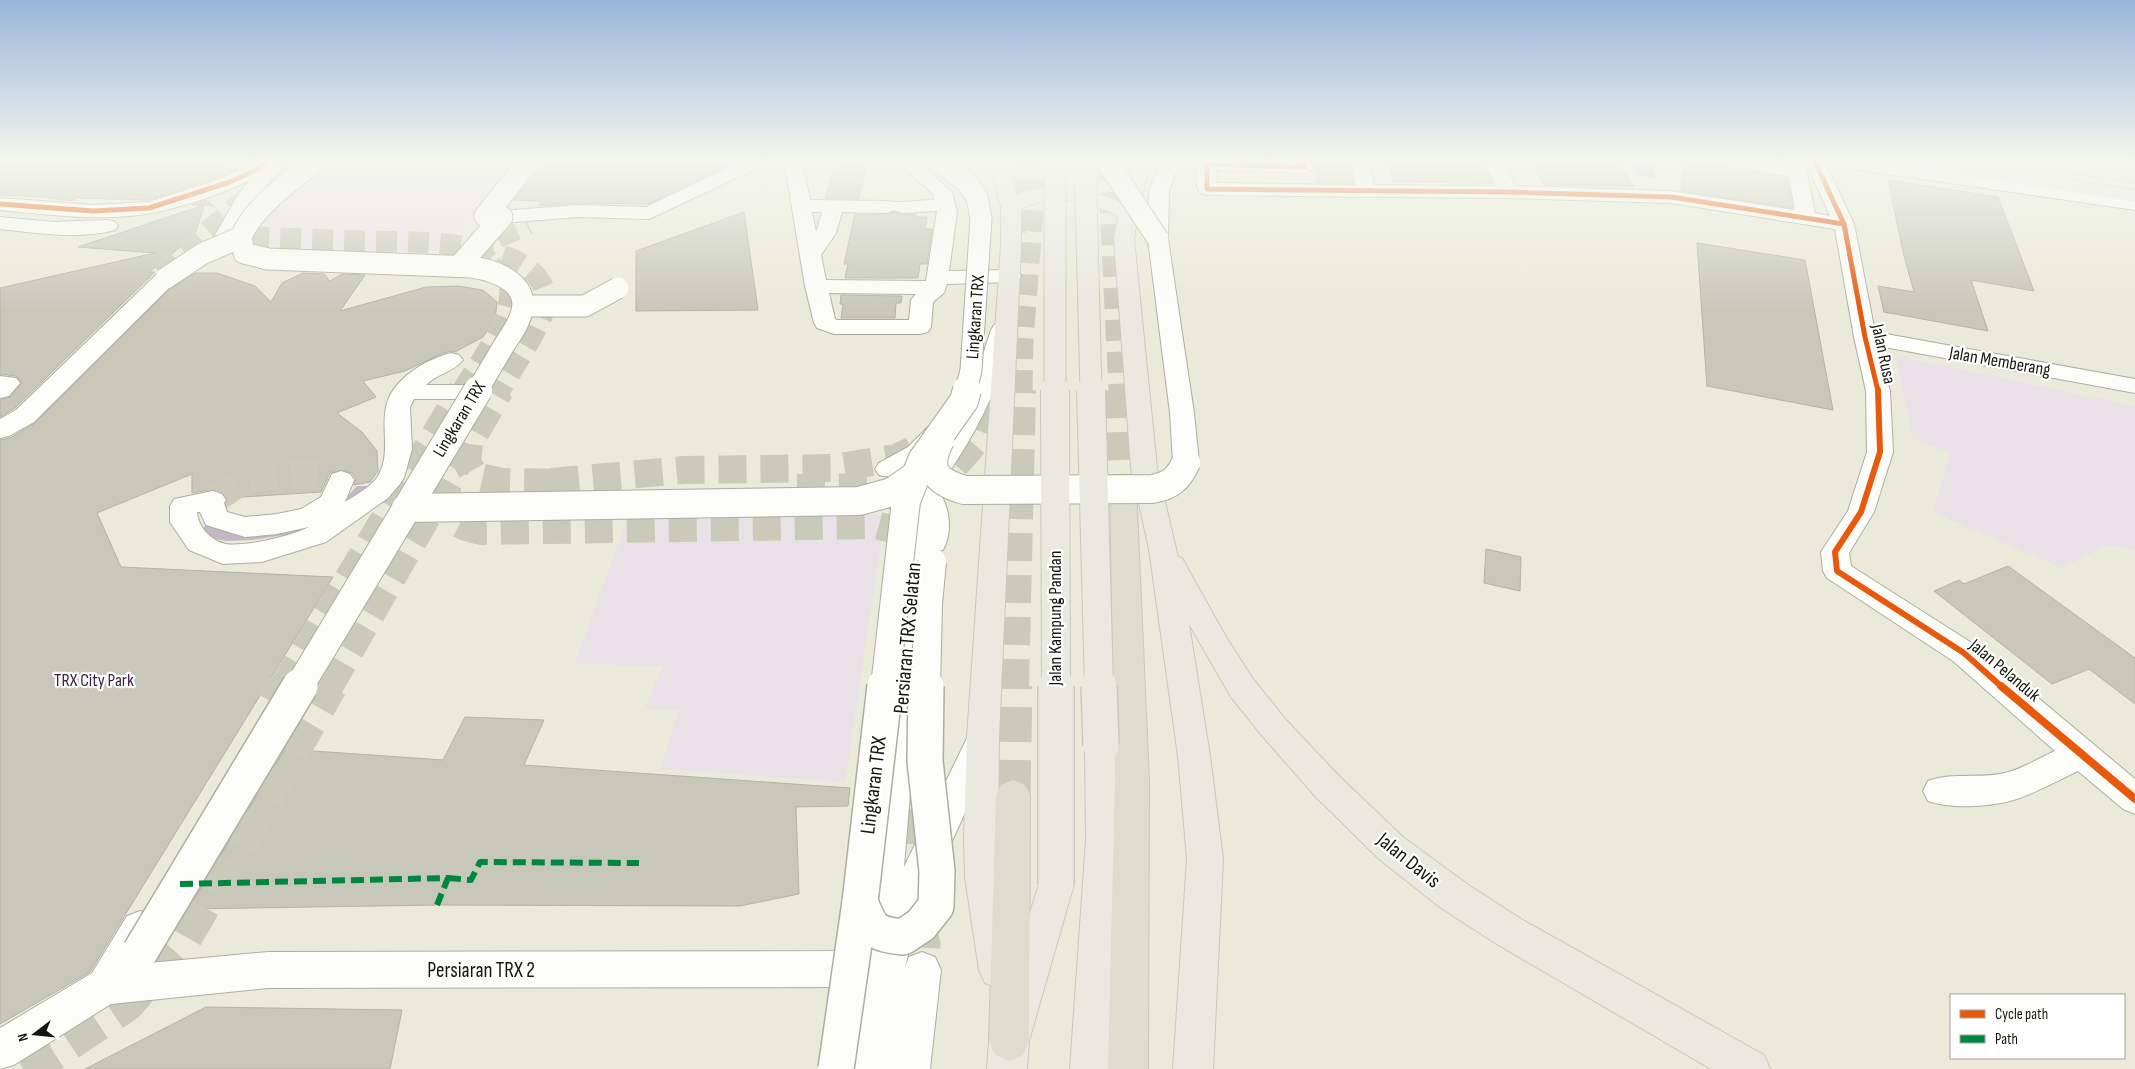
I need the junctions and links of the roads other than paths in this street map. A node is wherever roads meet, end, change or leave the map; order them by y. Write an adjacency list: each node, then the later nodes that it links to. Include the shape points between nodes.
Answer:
1 (72, 210): 2 (street)
2 (135, 210)
3 (146, 210): 28 (street)
4 (168, 210): 28 (street)
5 (228, 210): 6 (street, via 224,237)
6 (239, 210)
7 (262, 210): 29 (street, bridge, via 245,227)
8 (490, 210): 24 (street, bridge, via 485,216)
9 (655, 210): 24 (street, via 649,213 578,211)
10 (803, 210): 32 (street)
11 (833, 210): 32 (street, via 826,233)
12 (946, 210): 34 (street)
13 (979, 210): 47 (street, Lingkaran TRX, bridge, via 971,370)
14 (995, 210): 31 (main road)
15 (1011, 210): 31 (main road)
16 (1055, 210): 67 (main road, Jalan Kampung Pandan, bridge, via 1056,884)
17 (1086, 210): 71 (main road, bridge, via 1103,840)
18 (1129, 210): 54 (main road, via 1124,239 1144,468)
19 (1139, 210): 30 (street, bridge)
20 (1159, 210): 30 (street)
21 (1750, 210): 25 (street)
22 (1804, 210): 25 (street)
23 (1837, 210): 27 (street, Jalan Rusa)
24 (502, 217): 33 (street, bridge)
25 (1806, 219): 27 (street)
26 (0, 223): 28 (street, via 63,229)
27 (1844, 224): 39 (street, Jalan Rusa)
28 (106, 226)
29 (241, 237): 33 (street, bridge, via 244,253 268,259); 46 (street, bridge, via 189,260 166,278)
30 (1158, 239): 47 (street, bridge, via 1186,462 1182,474 1173,483 1135,490 964,490 947,486 936,476 932,462 938,445)
31 (1012, 245): 37 (main road)
32 (810, 255): 35 (street)
33 (459, 266): 38 (street, bridge, via 504,275 514,282)
34 (936, 283): 35 (street); 35 (street, via 922,300 920,327 834,328 825,324); 37 (street)
35 (816, 286)
36 (618, 288): 38 (street, bridge, via 585,306)
37 (1009, 290): 52 (street, via 972,383 942,428 917,453); 52 (street, via 995,359 979,400 957,442 932,476); 56 (main road)
38 (524, 306): 45 (street, Lingkaran TRX, bridge, via 520,319)
39 (1865, 337): 42 (street, Jalan Memberang); 55 (street, Jalan Rusa, via 1878,391 1880,452 1861,512)
40 (451, 360): 44 (street, via 422,375)
41 (0, 383): 43 (street, via 8,383)
42 (2135, 386)
43 (0, 391)
44 (405, 392): 45 (street); 50 (street, via 398,407 399,449 391,478 379,492 316,536 262,552 223,554 199,543 184,522 183,506 212,500 216,518 245,527 309,517 332,502)
45 (476, 392): 53 (street, Lingkaran TRX, bridge)
46 (43, 399): 48 (street); 49 (street, via 25,416)
47 (964, 401): 52 (street, Lingkaran TRX, bridge)
48 (0, 414)
49 (0, 430)
50 (341, 480)
51 (1123, 486): 72 (highway, via 1132,781)
52 (900, 495): 53 (street, bridge); 61 (street, Lingkaran TRX, bridge); 61 (street, bridge, via 932,562 925,761 937,871 936,906 921,925 903,937 882,935 871,929); 62 (street, Persiaran TRX Selatan, via 880,938 871,957)
53 (406, 508): 64 (street, Lingkaran TRX, bridge, via 140,940)
54 (1163, 549): 73 (main road, via 1194,756 1205,859); 74 (main road, Jalan Davis, via 1242,688 1327,786 1391,848 1454,896 1508,931)
55 (1836, 552): 57 (street, Jalan Pelanduk, via 1836,571 1964,653)
56 (984, 738): 65 (street, via 900,915 888,954); 67 (main road, via 983,878)
57 (2081, 754): 58 (street, via 2009,787 1964,792); 60 (street, Jalan Pelanduk)
58 (1940, 790)
59 (1014, 795): 67 (highway)
60 (2135, 799)
61 (860, 902): 68 (street, Lingkaran TRX, bridge)
62 (856, 970): 64 (street, Persiaran TRX 2, via 268,970); 65 (street, via 869,977 875,989)
63 (922, 970): 70 (street)
64 (105, 986): 66 (street)
65 (877, 1015): 69 (street)
66 (0, 1051)
67 (1008, 1055)
68 (836, 1069)
69 (871, 1069)
70 (910, 1069)
71 (1090, 1069)
72 (1128, 1069)
73 (1193, 1069)
74 (1750, 1069)

